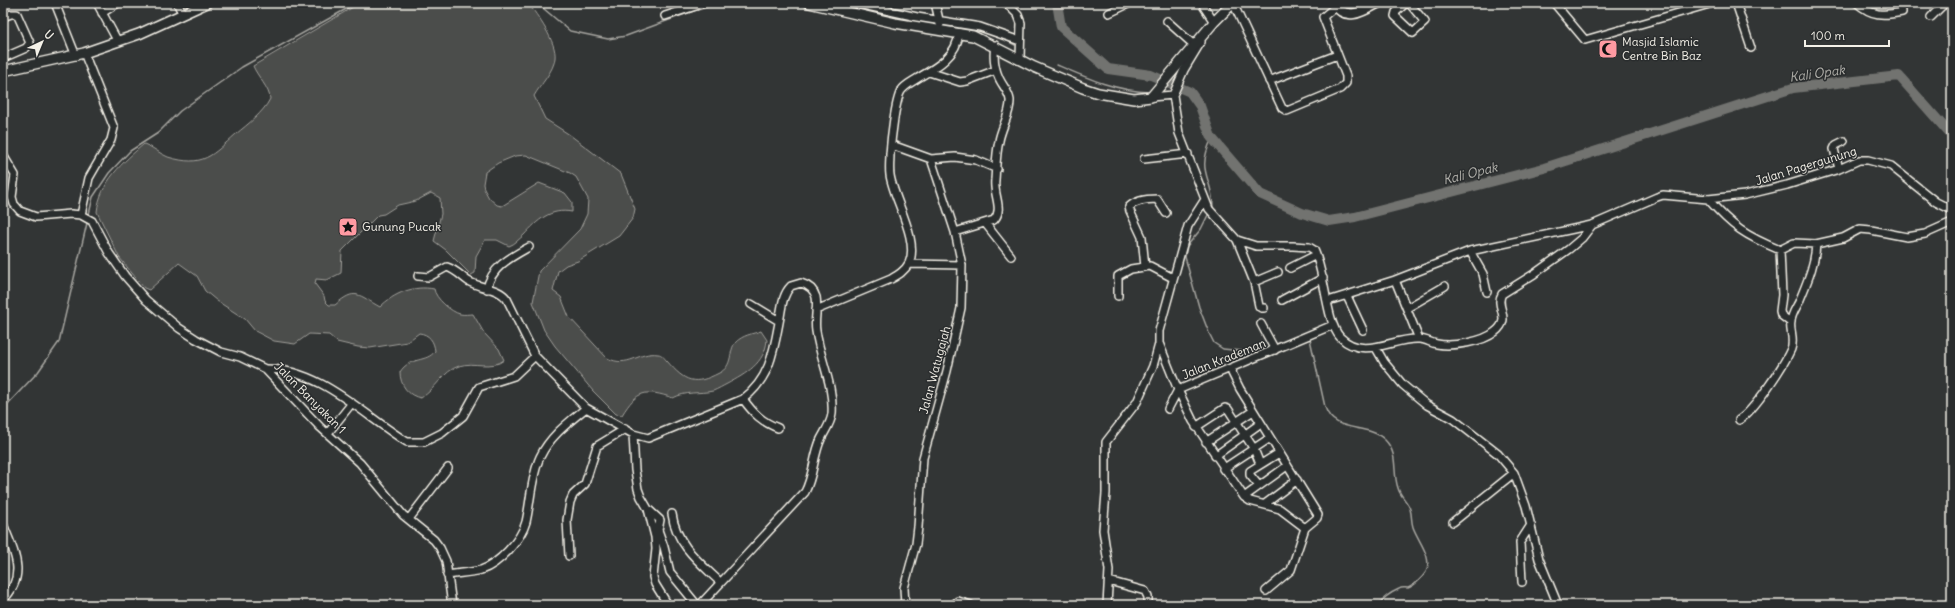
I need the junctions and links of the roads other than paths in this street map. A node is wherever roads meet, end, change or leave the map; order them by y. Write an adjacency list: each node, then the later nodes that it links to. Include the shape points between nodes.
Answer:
1 (55, 3): 43 (street)
2 (97, 3): 26 (street)
3 (118, 3): 26 (street)
4 (177, 3): 29 (street)
5 (208, 3): 29 (main road)
6 (705, 3): 30 (street)
7 (809, 3): 27 (main road)
8 (855, 3): 27 (street); 33 (street)
9 (935, 3): 33 (street)
10 (1006, 3): 38 (street, via 1020,19)
11 (1130, 3): 28 (street)
12 (1233, 3): 35 (main road); 51 (street)
13 (1378, 3): 22 (main road, via 1350,15 1343,13)
14 (1406, 3): 15 (street, via 1395,16 1413,33 1425,22)
15 (1410, 3)
16 (1554, 3): 23 (street, via 1585,40)
17 (1713, 3): 23 (street)
18 (1736, 3): 42 (street)
19 (1857, 3): 20 (street, via 1878,16 1902,12)
20 (1901, 3)
21 (1946, 3): 25 (street); 32 (street)
22 (1335, 5): 44 (street, via 1323,17)
23 (1697, 5)
24 (1204, 7): 35 (street)
25 (1952, 9)
26 (102, 13): 39 (street)
27 (854, 13): 36 (main road)
28 (1109, 13)
29 (184, 14): 39 (main road)
30 (665, 16)
31 (3, 17): 45 (street, via 17,14 30,42 26,48)
32 (1930, 17)
33 (940, 20): 36 (street); 38 (street, via 987,29)
34 (1167, 21): 41 (street)
35 (1212, 25): 41 (main road); 47 (street)
36 (940, 30): 37 (main road)
37 (959, 33): 40 (main road); 50 (street, via 954,50 947,59)
38 (1020, 41): 46 (street)
39 (118, 42): 43 (main road)
40 (995, 45): 46 (main road); 48 (street)
41 (1195, 46): 47 (main road)
42 (1751, 48)
43 (80, 55): 49 (main road); 66 (street, via 114,128 111,140 89,178)
44 (1337, 55): 51 (street); 51 (street, via 1346,76 1343,87 1290,110 1282,108)
45 (3, 58): 49 (street)
46 (1020, 58): 53 (main road, via 1053,76 1098,93 1134,99)
47 (1181, 68): 52 (street); 53 (main road)
48 (996, 70): 50 (street, via 960,82); 60 (street, via 1010,98 999,141)
49 (6, 71)
50 (929, 72): 55 (street, via 901,91)
51 (1269, 81)
52 (1174, 92): 53 (street); 56 (street, via 1179,133)
53 (1154, 94)
54 (1844, 141): 61 (street, via 1834,149)
55 (892, 145): 58 (street); 78 (street, via 890,176 909,235 911,254)
56 (1188, 154): 59 (street); 63 (street)
57 (3, 155): 66 (street, via 15,176 12,197 20,210 36,217 71,214)
58 (931, 159): 60 (street, via 948,157 976,160); 70 (street, Jalan Watugajah)
59 (1144, 159)
60 (997, 169): 68 (street, via 994,190 999,209 998,216)
61 (1839, 169): 62 (street, Jalan Pagergunung, via 1744,195); 64 (street, Jalan Pagergunung, via 1859,160 1876,161 1891,166 1936,202)
62 (1708, 199): 69 (street, Jalan Pagergunung, via 1663,195); 74 (street, via 1733,226 1749,237)
63 (1204, 201): 71 (street); 84 (street, Jalan Krademan, via 1188,226)
64 (1952, 210)
65 (1166, 214): 80 (street, via 1157,199 1142,200 1129,207 1142,237)
66 (81, 216): 110 (street, Jalan Banyakan 1, via 95,224 124,276 165,317 205,345)
67 (1952, 222): 72 (street, via 1925,234 1906,237 1860,229 1843,238)
68 (985, 223): 70 (street); 77 (street)
69 (1592, 225): 75 (street); 104 (street, Jalan Pagergunung, via 1569,249 1502,294 1500,302 1504,319 1501,326 1488,337 1454,345)
70 (956, 232): 79 (street, Jalan Watugajah)
71 (1237, 240): 76 (street, via 1256,246 1308,247 1314,250); 87 (street)
72 (1816, 244): 74 (street, via 1794,243); 100 (street, via 1812,272)
73 (529, 247): 89 (street, via 505,260 490,277)
74 (1780, 250): 100 (street, via 1780,311)
75 (1470, 251): 86 (street); 90 (street, via 1483,274)
76 (1316, 255): 81 (street); 85 (street, Jalan Pagergunung)
77 (1011, 256)
78 (908, 264): 79 (street); 98 (street, via 902,272 891,279)
79 (962, 265): 157 (street, Jalan Watugajah, via 958,328 923,458 916,544 904,588)
80 (1145, 267): 84 (street, via 1154,267); 91 (street, via 1131,269 1118,276)
81 (1290, 268)
82 (1278, 272): 87 (street)
83 (418, 276): 89 (street, via 429,277 448,267)
84 (1173, 278): 105 (street, Jalan Krademan, via 1160,321)
85 (1323, 278): 93 (street); 94 (street, Jalan Pagergunung)
86 (1395, 280): 92 (street); 97 (street)
87 (1254, 282): 96 (street, via 1259,306)
88 (1445, 286): 97 (street)
89 (487, 289): 108 (street, via 504,295)
90 (1487, 292)
91 (1118, 296)
92 (1347, 296): 94 (street); 103 (street)
93 (1282, 300)
94 (1328, 301): 102 (street, Jalan Pagergunung)
95 (751, 304): 99 (street)
96 (1264, 308)
97 (1407, 308): 104 (street)
98 (816, 310): 99 (street, via 816,296 812,289 806,284 796,283 787,290); 150 (street, via 816,335 828,378 832,414 815,457 808,486 801,497)
99 (779, 321): 112 (street, via 760,384)
100 (1790, 322): 117 (street, via 1793,332 1791,348 1767,389 1746,416)
101 (1261, 324): 107 (street)
102 (1333, 324): 106 (street, Jalan Pagergunung, via 1341,337 1352,344); 107 (street, Jalan Krademan)
103 (1363, 330)
104 (1419, 339): 106 (street, Jalan Pagergunung)
105 (1159, 343): 111 (street, Jalan Krademan); 149 (street, via 1153,366 1137,402 1106,442 1103,530)
106 (1376, 348): 135 (street, via 1403,385 1427,405 1453,419 1498,454)
107 (1275, 350): 109 (street, Jalan Krademan)
108 (535, 356): 113 (street, via 514,376 479,387 463,416 442,433 424,442 407,442); 114 (street)
109 (1233, 366): 111 (street, Jalan Krademan); 116 (street, via 1232,373)
110 (265, 369): 113 (street, via 298,374); 123 (street, Jalan Banyakan 1)
111 (1178, 390): 115 (street); 120 (street)
112 (743, 399): 121 (street, via 757,417); 124 (street, via 653,437)
113 (352, 403): 123 (street)
114 (586, 408): 122 (street); 148 (street, via 562,427 541,455 535,471 526,522 516,540 498,559 481,570)
115 (1168, 409)
116 (1253, 411): 118 (street); 119 (street)
117 (1739, 420)
118 (1236, 422): 120 (street, via 1225,408); 125 (street); 127 (street)
119 (1262, 423): 125 (street); 126 (street)
120 (1196, 427): 127 (street)
121 (778, 428)
122 (624, 429): 124 (street); 147 (street, via 597,446 585,484 573,495 568,520)
123 (328, 433): 142 (street, Jalan Banyakan 1, via 360,463)
124 (633, 434): 140 (street, via 636,480)
125 (1244, 435): 128 (street); 130 (street)
126 (1270, 438): 128 (street); 129 (street)
127 (1206, 442): 130 (street)
128 (1254, 449): 131 (street); 134 (street)
129 (1279, 453): 131 (street); 132 (street)
130 (1214, 456): 134 (street)
131 (1260, 464): 137 (street, via 1250,473)
132 (1287, 466): 136 (street); 137 (street)
133 (448, 468): 142 (street)
134 (1223, 469): 138 (street)
135 (1514, 473): 143 (street); 145 (street)
136 (1297, 480): 139 (street); 146 (street, via 1318,515)
137 (1259, 486): 138 (street)
138 (1244, 497): 139 (street)
139 (1265, 504): 146 (street, via 1280,508)
140 (648, 509): 155 (street, via 656,549 653,577); 156 (street, via 660,520 658,530 670,572)
141 (672, 514): 150 (street, via 677,535)
142 (409, 519): 148 (street, Jalan Banyakan 1, via 440,548 446,561)
143 (1453, 522)
144 (3, 524): 153 (street, via 18,568 11,592)
145 (1530, 525): 151 (street, via 1520,542); 162 (street, via 1539,558)
146 (1305, 528): 152 (street, via 1293,567)
147 (569, 556)
148 (447, 574): 154 (street, Jalan Banyakan 1)
149 (1109, 581): 160 (street); 161 (street, via 1145,591)
150 (720, 582): 156 (street)
151 (1522, 582)
152 (1266, 591)
153 (3, 600)
154 (452, 605)
155 (668, 605)
156 (698, 605)
157 (905, 605)
158 (953, 605): 159 (street, via 958,602)
159 (971, 605)
160 (1107, 605)
161 (1148, 605)
162 (1558, 605)

